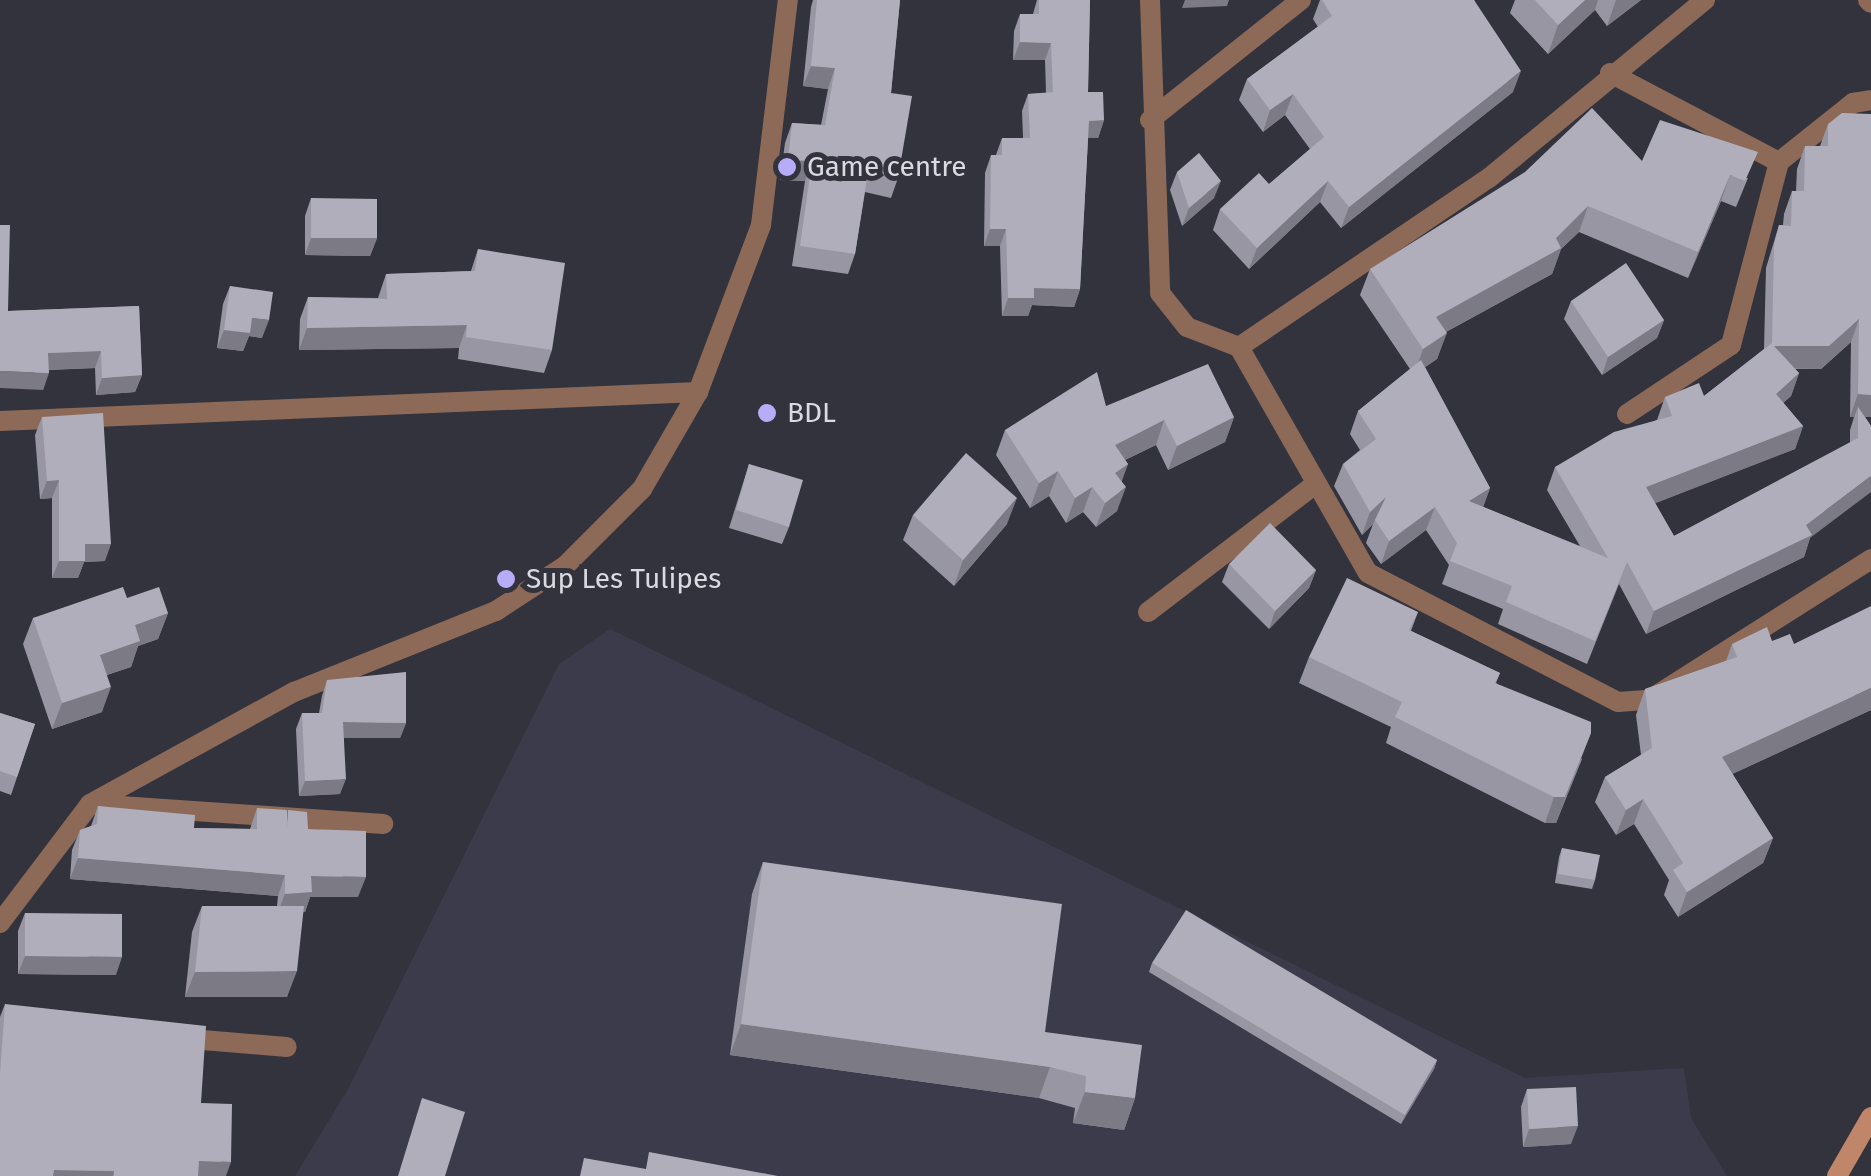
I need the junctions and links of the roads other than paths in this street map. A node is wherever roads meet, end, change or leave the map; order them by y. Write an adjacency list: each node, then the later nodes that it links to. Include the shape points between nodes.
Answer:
1 (788, 0): 10 (street, via 761,225)
2 (1150, 0): 7 (street)
3 (1301, 0): 7 (street)
4 (1705, 0): 5 (street)
5 (1610, 73): 8 (street); 9 (street, via 1489,178)
6 (1871, 100): 8 (street, via 1853,104)
7 (1150, 120): 9 (street, via 1160,293 1187,328)
8 (1779, 162): 11 (street, via 1731,345)
9 (1239, 347): 13 (street)
10 (698, 392): 12 (street); 16 (street, via 642,489 566,566 496,611 294,692)
11 (1627, 414)
12 (0, 421)
13 (1312, 486): 14 (street, via 1368,573 1618,702 1649,700); 15 (street)
14 (1871, 559)
15 (1148, 612)
16 (90, 804): 17 (street); 18 (street)
17 (383, 824)
18 (0, 923)
19 (153, 1036): 20 (street)
20 (286, 1047)
21 (1871, 1117): 22 (main road)
22 (1837, 1176)

